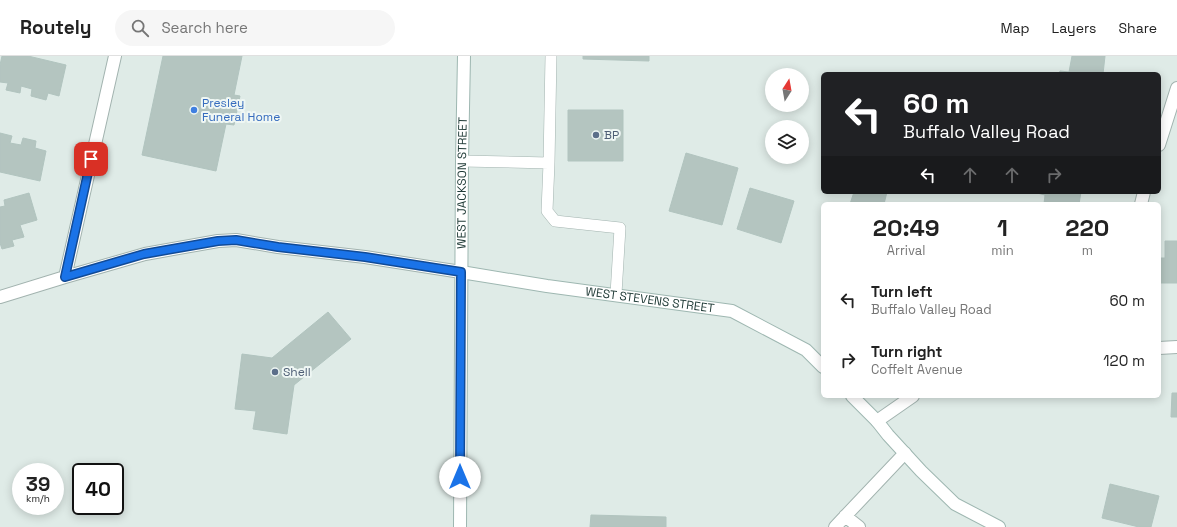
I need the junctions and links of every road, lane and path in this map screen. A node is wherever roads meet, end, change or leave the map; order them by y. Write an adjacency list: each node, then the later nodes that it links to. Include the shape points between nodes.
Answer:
1 (115, 56): 9 (street)
2 (464, 56): 6 (street, WEST JACKSON STREET)
3 (551, 56): 7 (lane)
4 (1177, 88): 5 (street)
5 (1161, 140)
6 (462, 160): 7 (lane); 8 (street, WEST JACKSON STREET)
7 (549, 163): 10 (lane, via 547,211 555,221 620,228)
8 (461, 272): 9 (street, WEST STEVENS STREET, via 236,240 144,254); 10 (street, WEST STEVENS STREET); 20 (street, WEST JACKSON STREET)
9 (65, 277): 11 (street, WEST STEVENS STREET)
10 (616, 294): 14 (street, WEST STEVENS STREET, via 732,311 806,350)
11 (0, 297)
12 (1177, 347): 13 (street)
13 (1161, 348)
14 (821, 365)
15 (854, 398): 17 (street)
16 (910, 398): 17 (street)
17 (877, 421): 18 (street)
18 (905, 453): 19 (street); 23 (street, via 955,504)
19 (845, 516): 21 (street); 22 (street)
20 (460, 527)
21 (835, 527)
22 (859, 527)
23 (999, 527)

